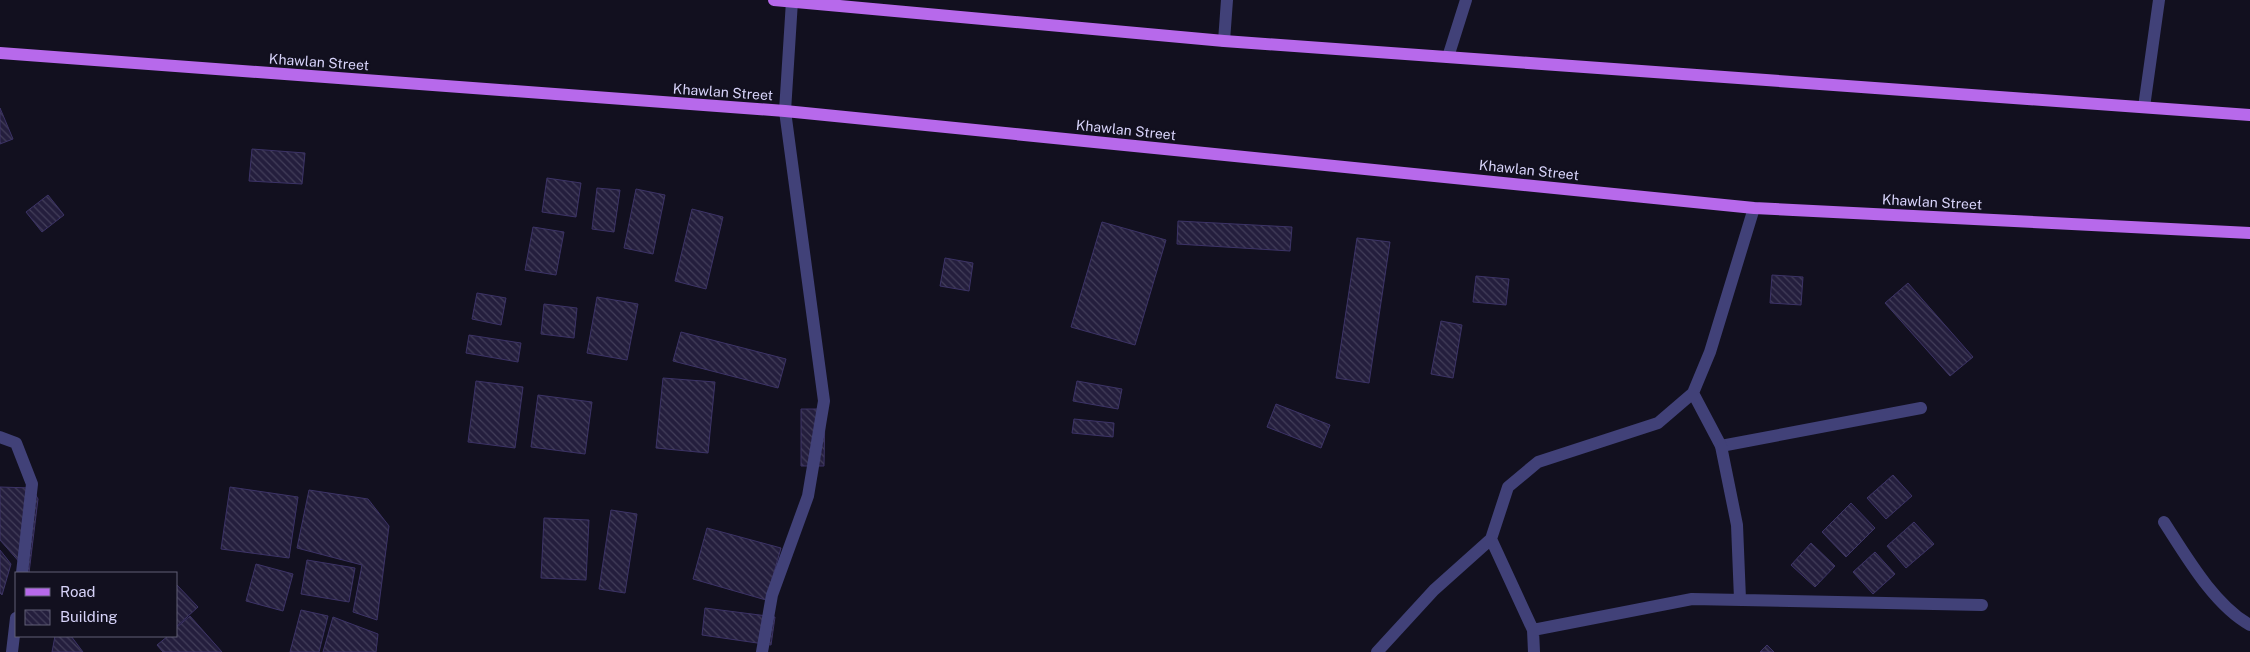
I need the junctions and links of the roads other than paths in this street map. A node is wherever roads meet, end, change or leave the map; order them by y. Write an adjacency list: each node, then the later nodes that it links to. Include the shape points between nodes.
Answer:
1 (774, 0): 5 (main road)
2 (1226, 0): 6 (street)
3 (1466, 0): 8 (street)
4 (2159, 0): 9 (street)
5 (792, 1): 6 (main road); 10 (street)
6 (1224, 41): 8 (main road)
7 (0, 53): 10 (main road, Khawlan Street)
8 (1448, 57): 9 (main road)
9 (2144, 107): 11 (main road)
10 (785, 111): 12 (main road, Khawlan Street); 27 (street, via 824,401 808,496 772,595)
11 (2250, 114)
12 (1754, 208): 13 (main road, Khawlan Street); 14 (street, via 1710,352)
13 (2250, 233)
14 (1693, 393): 17 (street); 19 (street, via 1658,423 1538,462 1508,487)
15 (1920, 408): 17 (street)
16 (0, 437): 20 (street, via 16,443 32,484)
17 (1721, 446): 21 (street, via 1737,525)
18 (2164, 522): 23 (street, via 2204,583)
19 (1491, 539): 25 (street); 28 (street, via 1434,590)
20 (22, 572)
21 (1740, 599): 22 (street); 25 (street, via 1692,599)
22 (1982, 605)
23 (2250, 625)
24 (15, 626): 26 (street)
25 (1533, 630): 29 (street)
26 (12, 652)
27 (762, 652)
28 (1377, 652)
29 (1534, 652)

